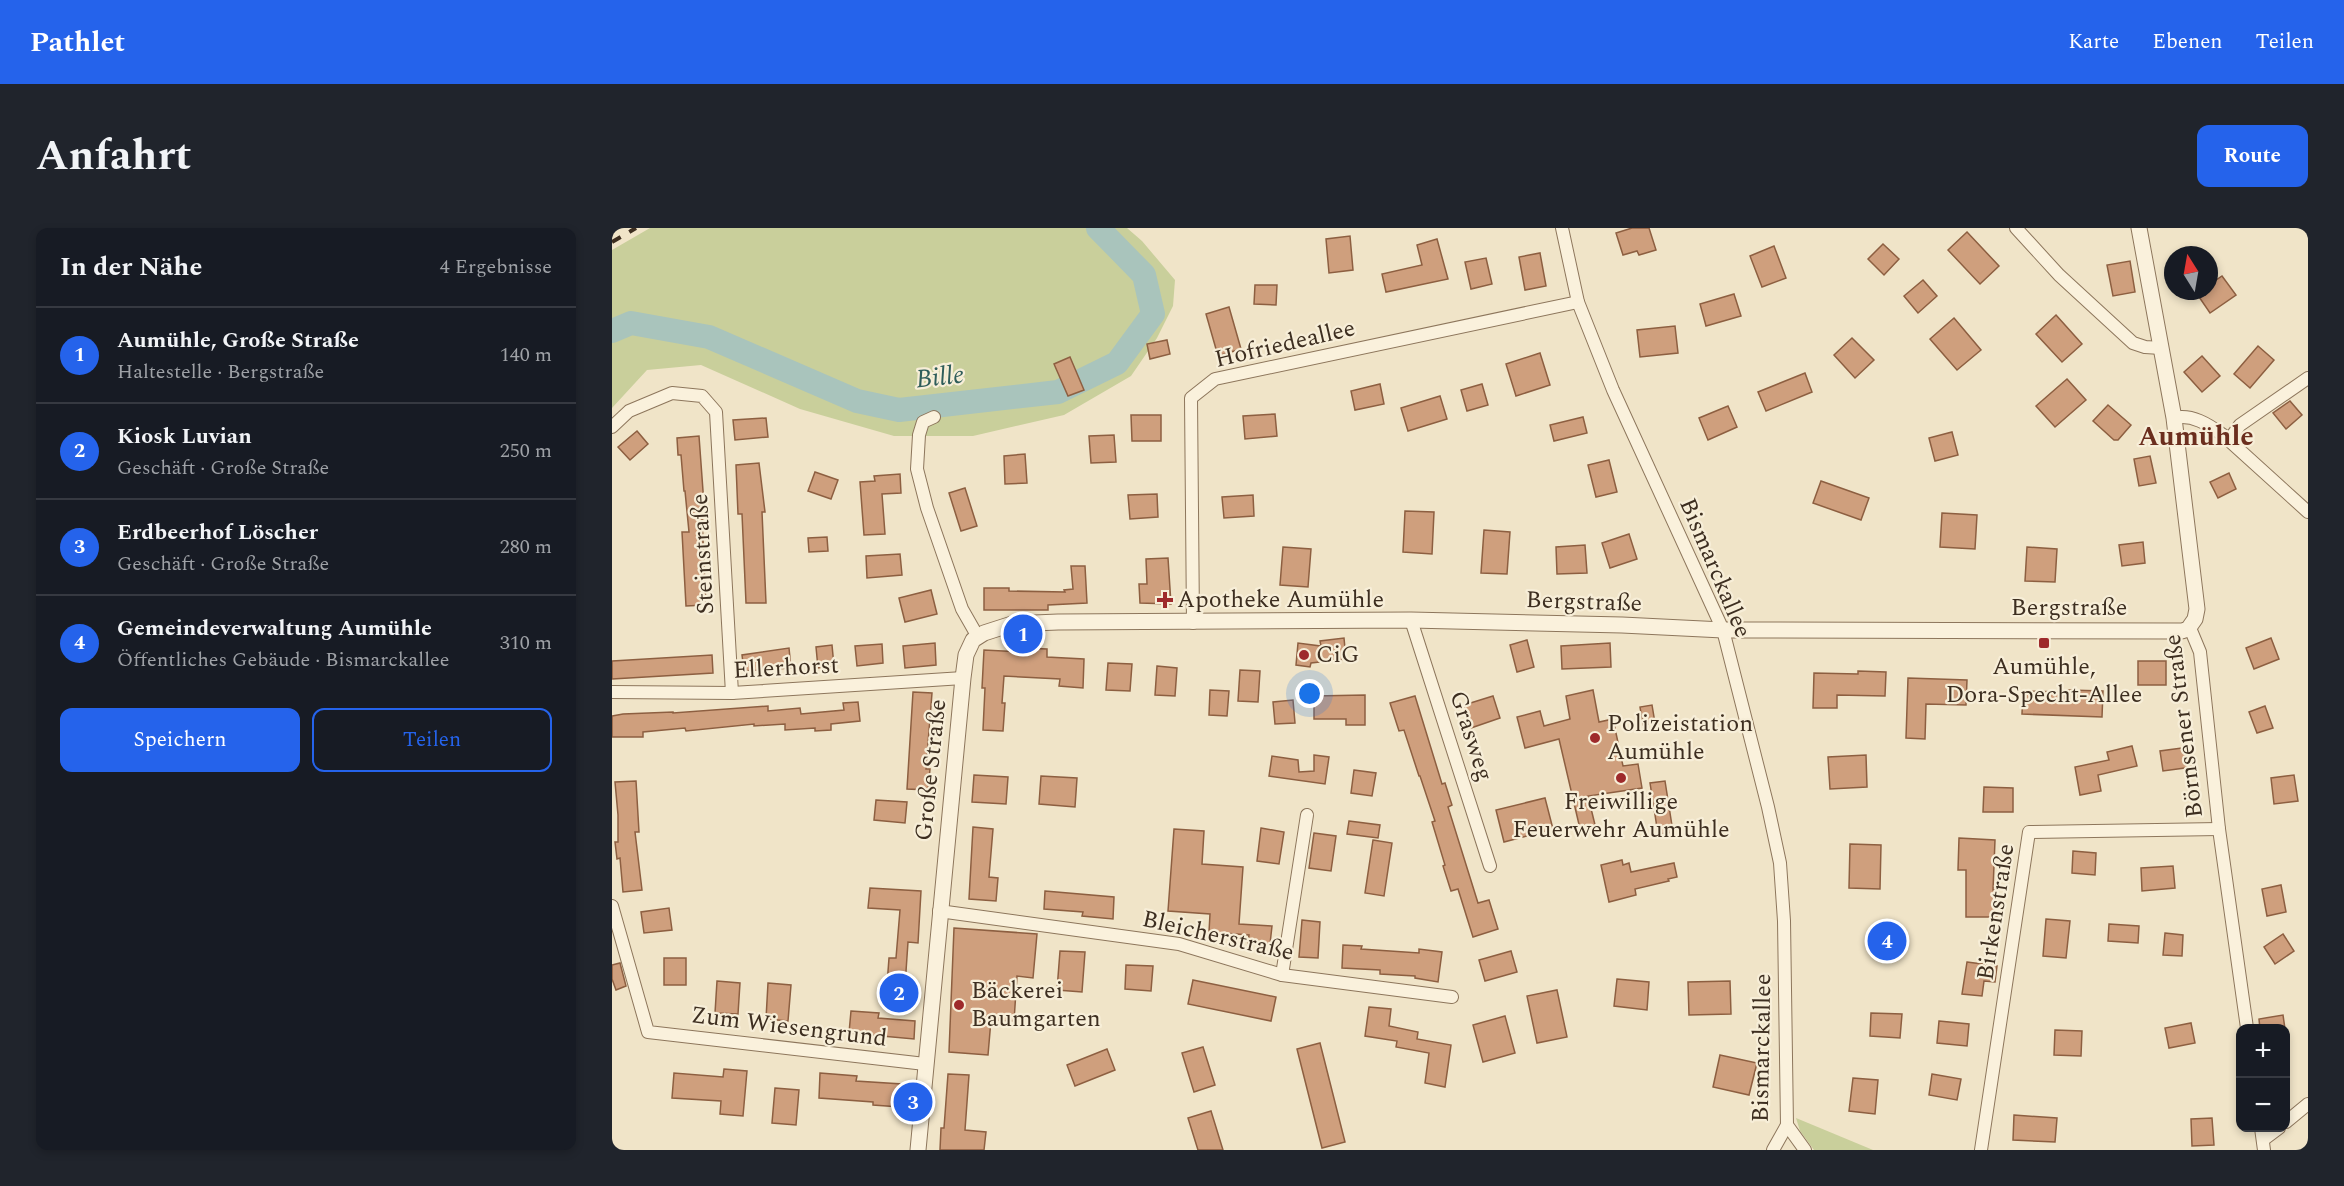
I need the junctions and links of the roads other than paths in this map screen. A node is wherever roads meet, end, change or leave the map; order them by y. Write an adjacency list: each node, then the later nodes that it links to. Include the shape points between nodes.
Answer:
1 (1562, 228): 4 (street, Bismarckallee)
2 (2016, 228): 5 (street, via 2059,275 2133,343)
3 (2139, 228): 5 (street, Börnsener Straße)
4 (1578, 302): 13 (street, Hofriedeallee, via 1215,379 1191,398); 15 (street, Bismarckallee, via 1613,390)
5 (2161, 348): 8 (street, Börnsener Straße)
6 (2308, 378): 10 (street, via 2240,425)
7 (934, 417): 16 (street, via 923,422 917,469 962,609)
8 (2174, 418): 10 (street, via 2195,419); 14 (street, Börnsener Straße, via 2197,609)
9 (612, 427): 19 (street, Steinstraße, via 629,411 672,393 702,396 716,412)
10 (2229, 440): 11 (street)
11 (2308, 512)
12 (1412, 620): 13 (street, Bergstraße); 15 (street, Bergstraße); 22 (street, Grasweg)
13 (1193, 622): 16 (street, Bergstraße, via 1012,624)
14 (2190, 628): 15 (street, Bergstraße); 21 (street, Börnsener Straße, via 2200,652)
15 (1723, 630): 31 (street, Bismarckallee, via 1780,863)
16 (978, 637): 17 (street, Große Straße, via 966,655)
17 (963, 678): 19 (street, Ellerhorst); 24 (street, Große Straße)
18 (612, 692): 19 (street, Ellerhorst)
19 (732, 693)
20 (1307, 815): 25 (street)
21 (2219, 830): 27 (street, Börnsener Straße); 35 (street, Birkenstraße, via 2029,832)
22 (1490, 866)
23 (612, 906): 28 (street, Zum Wiesengrund, via 648,1032)
24 (939, 911): 25 (street, Bleicherstraße, via 1179,944); 28 (street, Große Straße)
25 (1282, 975): 26 (street, Bleicherstraße)
26 (1452, 998)
27 (2246, 1024)
28 (925, 1064): 32 (street, Große Straße)
29 (2308, 1104): 30 (street)
30 (2290, 1119)
31 (1787, 1125): 33 (street, Bismarckallee); 34 (street)
32 (918, 1150)
33 (1773, 1150)
34 (1805, 1150)
35 (1981, 1150)

